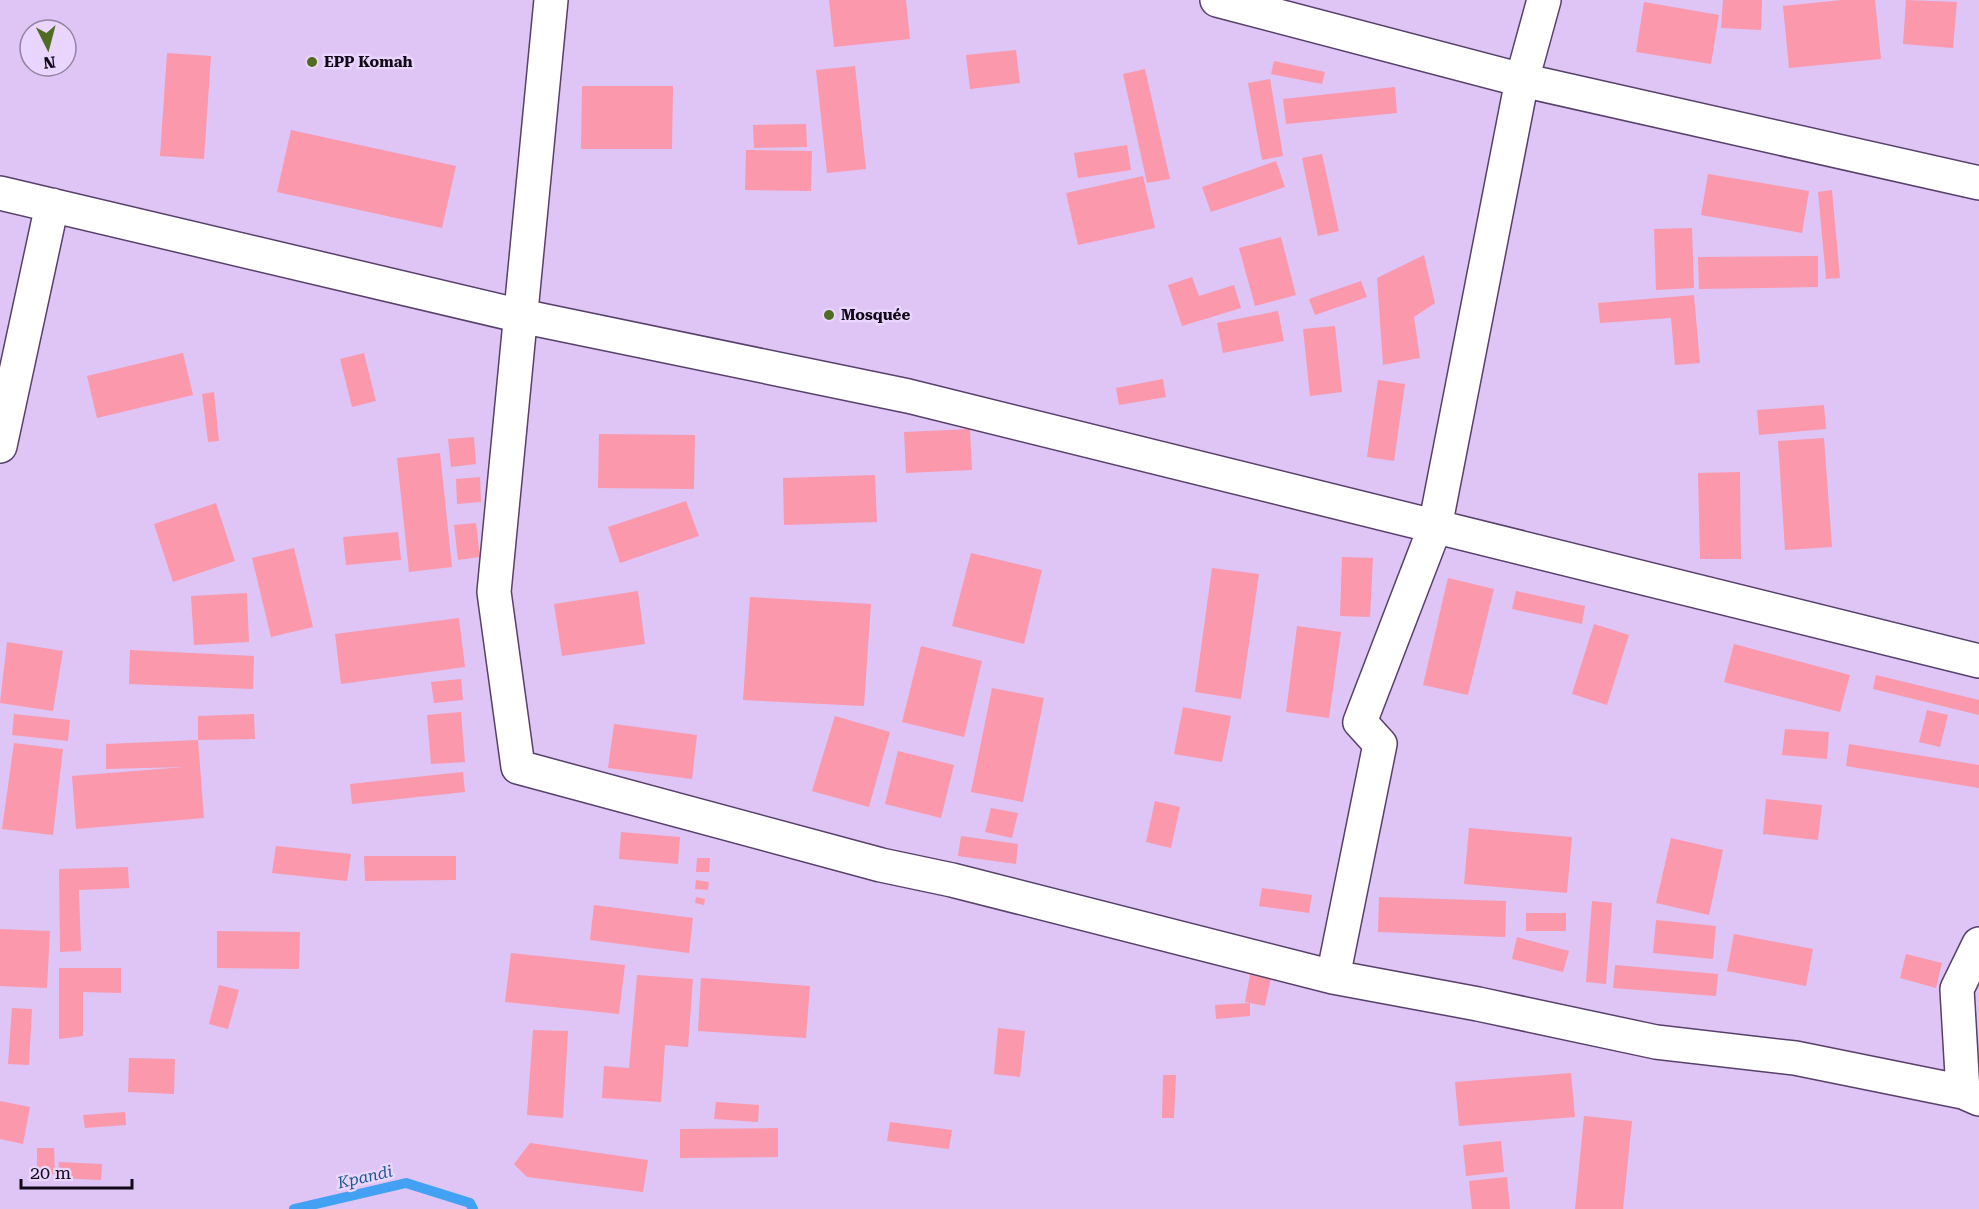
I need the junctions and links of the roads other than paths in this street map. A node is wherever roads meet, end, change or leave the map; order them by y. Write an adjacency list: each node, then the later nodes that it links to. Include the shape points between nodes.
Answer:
1 (551, 0): 8 (street)
2 (1217, 0): 4 (street)
3 (1544, 0): 4 (street)
4 (1522, 80): 5 (street); 10 (street)
5 (1979, 183)
6 (0, 193): 7 (street)
7 (52, 206): 8 (street); 9 (street)
8 (521, 316): 10 (street, via 908,396); 13 (street, via 494,592 518,767 881,865)
9 (0, 446)
10 (1435, 527): 11 (street); 13 (street, via 1360,722 1380,744)
11 (1979, 661)
12 (1979, 944): 14 (street, via 1957,989)
13 (1333, 977): 14 (street, via 1656,1042 1795,1058)
14 (1971, 1096)

